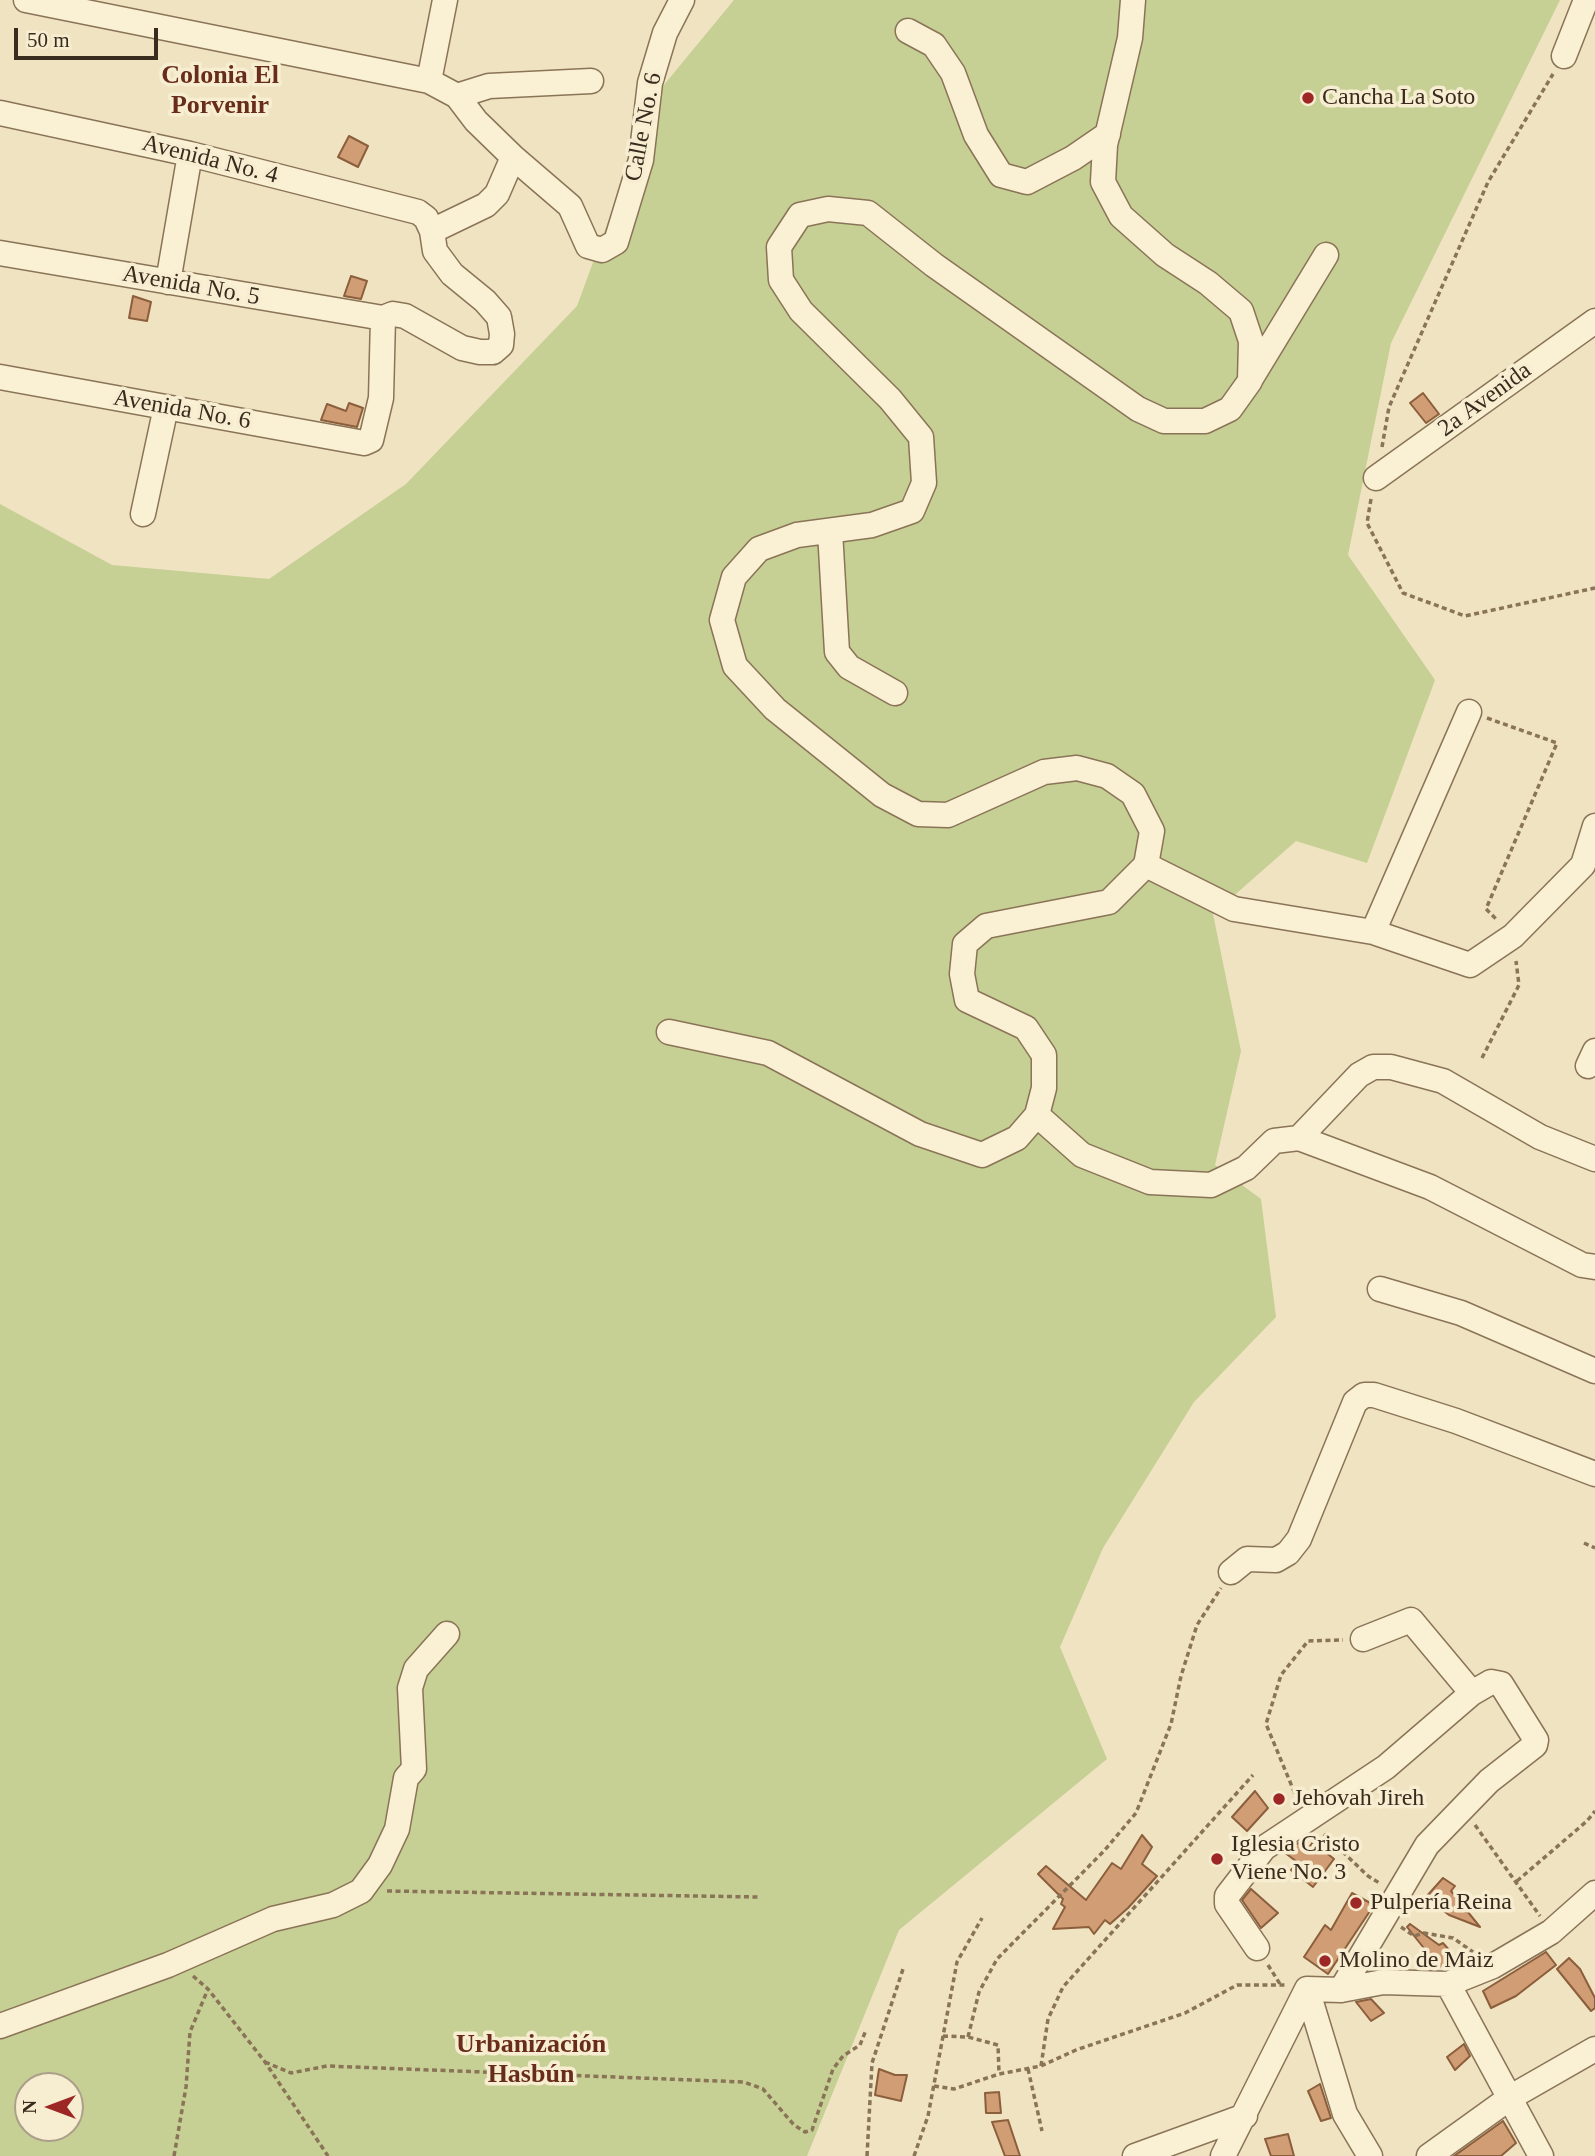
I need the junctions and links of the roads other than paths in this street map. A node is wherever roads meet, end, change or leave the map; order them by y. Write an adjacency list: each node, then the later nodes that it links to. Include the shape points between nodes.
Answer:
1 (445, 0): 8 (street)
2 (682, 0): 14 (street, Calle No. 6, via 665,33 649,83 641,160 616,242 602,250 588,246 570,206)
3 (1133, 0): 12 (street, via 1130,38)
4 (1586, 0): 7 (street)
5 (28, 1): 8 (street)
6 (908, 31): 12 (street, via 934,45 953,73 976,135 1001,175 1027,182)
7 (1564, 56)
8 (429, 80): 10 (street)
9 (591, 80): 10 (street, via 489,86)
10 (457, 96): 14 (street)
11 (0, 113): 13 (street, Avenida No. 4)
12 (1108, 134): 22 (street, via 1103,182 1121,216 1241,311 1251,341)
13 (190, 154): 15 (street, Avenida No. 4); 18 (street)
14 (513, 157): 15 (street, via 497,194 486,205)
15 (425, 222): 19 (street, Avenida No. 5, via 435,251 452,274 499,317 501,345 492,352 471,350 405,316)
16 (0, 253): 18 (street, Avenida No. 5)
17 (1326, 255): 22 (street)
18 (168, 282): 19 (street, Avenida No. 5)
19 (383, 318): 23 (street, Avenida No. 6, via 381,398 371,440 364,443)
20 (1595, 321): 24 (street, 2a Avenida)
21 (0, 377): 23 (street, Avenida No. 6)
22 (1250, 381): 26 (street, via 1230,409 1205,421 1164,421 1138,409 868,213 828,209 800,215 779,247 781,280 802,311 890,399 921,437 924,483 912,511 872,525)
23 (166, 407): 25 (street)
24 (1376, 478)
25 (143, 514)
26 (830, 531): 27 (street, via 838,652 849,667); 30 (street, via 797,535 759,548 734,577 722,620 735,666 775,709 883,795 918,814 948,815 1044,772 1077,768 1107,776 1133,794 1152,831)
27 (895, 693)
28 (1469, 712): 31 (street)
29 (1595, 826): 31 (street, via 1583,865 1513,936 1470,965)
30 (1146, 865): 31 (street, via 1234,909); 33 (street, via 1109,902 986,926 965,944 962,974 967,999 1026,1028 1044,1055 1044,1088)
31 (1373, 932)
32 (669, 1032): 33 (street, via 768,1053 920,1134 982,1155 1017,1138)
33 (1037, 1115): 34 (street, via 1082,1155 1150,1182 1211,1185 1246,1168 1274,1141)
34 (1299, 1138): 35 (street, via 1359,1075 1373,1068 1391,1068 1443,1081 1540,1137); 36 (street, via 1430,1187 1569,1259)
35 (1595, 1159)
36 (1595, 1267)
37 (1380, 1289): 38 (street, via 1461,1313)
38 (1595, 1371)
39 (1595, 1474): 40 (street, via 1456,1420 1364,1395 1355,1402 1299,1539 1276,1560 1247,1559)
40 (1231, 1572)
41 (447, 1634): 49 (street, via 416,1669 410,1688 414,1769 407,1778 391,1841 361,1891 333,1905 273,1919 168,1965)
42 (1363, 1639): 43 (street, via 1411,1620)
43 (1472, 1693): 45 (street, via 1386,1767 1264,1848 1227,1896 1227,1904); 48 (street, via 1491,1682 1501,1684 1536,1740 1532,1749 1461,1807 1427,1845)
44 (1595, 1894): 46 (street, via 1552,1932 1493,1966)
45 (1257, 1948)
46 (1448, 1984): 48 (street, via 1383,1982); 51 (street)
47 (1307, 1989): 48 (street); 52 (street); 55 (street, via 1345,2114)
48 (1341, 1990)
49 (0, 2026)
50 (1595, 2049): 51 (street)
51 (1511, 2097): 56 (street); 57 (street)
52 (1245, 2116): 53 (street); 54 (street)
53 (1135, 2156)
54 (1223, 2156)
55 (1370, 2156)
56 (1429, 2156)
57 (1541, 2156)

